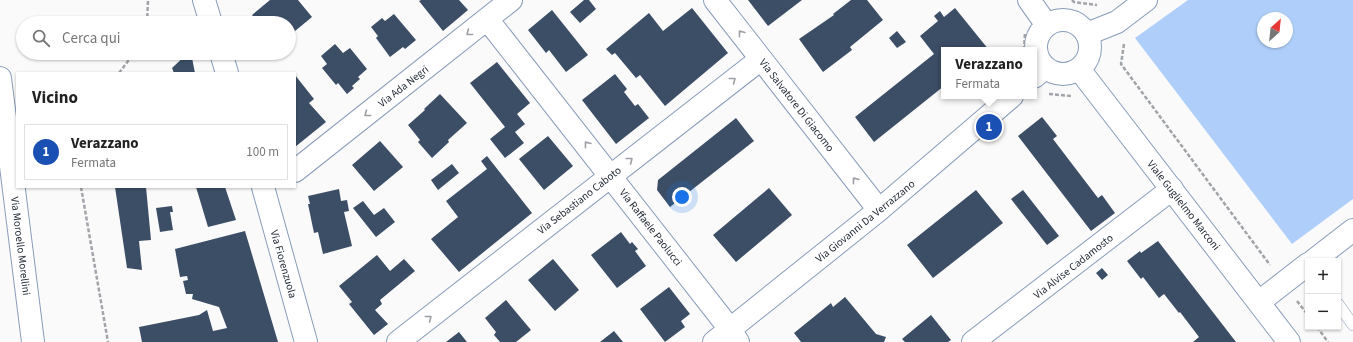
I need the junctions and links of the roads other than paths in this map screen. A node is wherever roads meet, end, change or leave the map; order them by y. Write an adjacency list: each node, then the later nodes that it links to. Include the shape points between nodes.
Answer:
1 (511, 0): 7 (street, Via Ada Negri)
2 (715, 0): 12 (street, Via Salvatore Di Giacomo, one-way to 2)
3 (1029, 0): 8 (street)
4 (1146, 0): 9 (street, via 1117,22)
5 (206, 1): 6 (street)
6 (209, 16)
7 (487, 19): 19 (street, Via Ada Negri, one-way to 19); 20 (street, Via Raffaele Paolucci, one-way to 7)
8 (1046, 24): 9 (street, via 1054,20 1073,21); 10 (street, via 1036,40)
9 (1087, 34): 14 (street, via 1089,54)
10 (1035, 47)
11 (1037, 56): 16 (street)
12 (761, 59): 20 (street, Via Sebastiano Caboto, one-way to 12); 23 (street, Via Salvatore Di Giacomo, one-way to 12)
13 (222, 60): 15 (street)
14 (1079, 69): 16 (street, via 1062,74); 22 (street, Viale Guglielmo Marconi)
15 (227, 72)
16 (1039, 73)
17 (0, 78): 31 (street, Via Moroello Morellini)
18 (1008, 99): 23 (street, Via Giovanni Da Verrazzano)
19 (296, 170)
20 (611, 175): 30 (street, Via Raffaele Paolucci); 33 (street, Via Sebastiano Caboto, one-way to 20)
21 (263, 188): 32 (street, Via Fiorenzuola)
22 (1172, 189): 27 (street, Viale Guglielmo Marconi); 34 (street, Via Alvise Cadamosto)
23 (879, 210): 30 (street, Via Giovanni Da Verrazzano)
24 (1353, 230): 25 (street)
25 (1317, 258)
26 (1305, 266): 27 (street)
27 (1259, 302): 35 (street, Viale Guglielmo Marconi)
28 (1341, 308): 29 (lane)
29 (1353, 325)
30 (727, 338)
31 (33, 342)
32 (306, 342)
33 (398, 342)
34 (973, 342)
35 (1289, 342)

